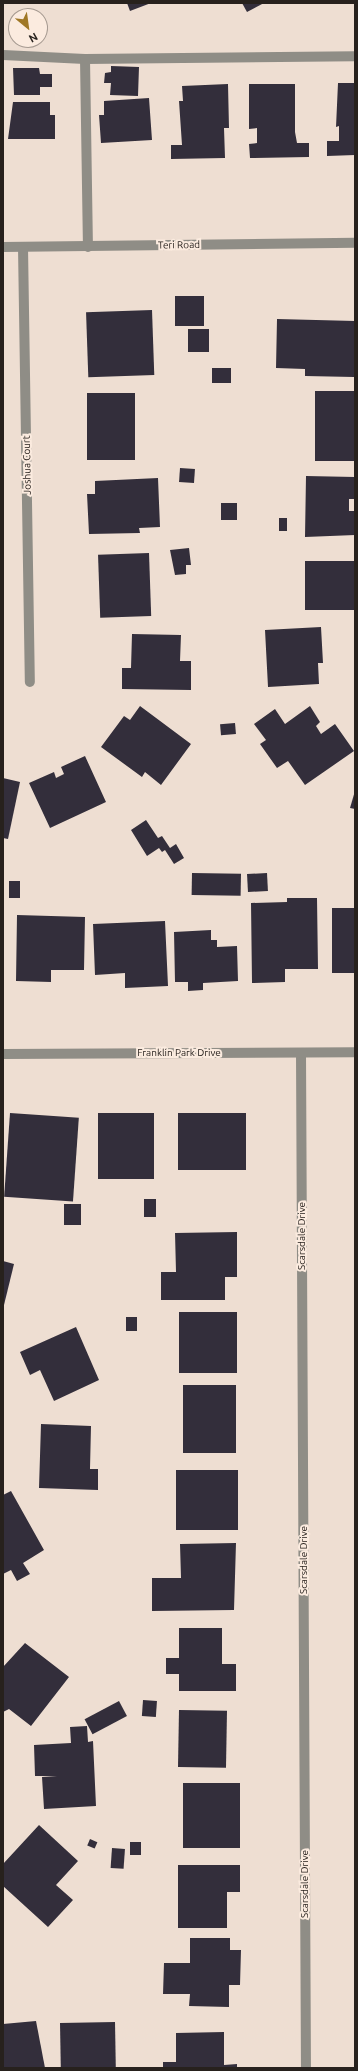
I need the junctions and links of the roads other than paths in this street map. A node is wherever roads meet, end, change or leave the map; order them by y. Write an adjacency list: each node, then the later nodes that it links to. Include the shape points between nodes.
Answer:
1 (3, 55): 3 (street)
2 (355, 56): 3 (street)
3 (85, 59): 7 (street)
4 (355, 243): 7 (street, Teri Road)
5 (3, 247): 6 (street, Teri Road)
6 (23, 247): 7 (street, Teri Road); 8 (street, Joshua Court)
7 (88, 247)
8 (30, 682)
9 (355, 1052): 10 (street, Franklin Park Drive)
10 (301, 1053): 11 (street, Franklin Park Drive); 12 (street, Scarsdale Drive)
11 (3, 1054)
12 (306, 2068)

